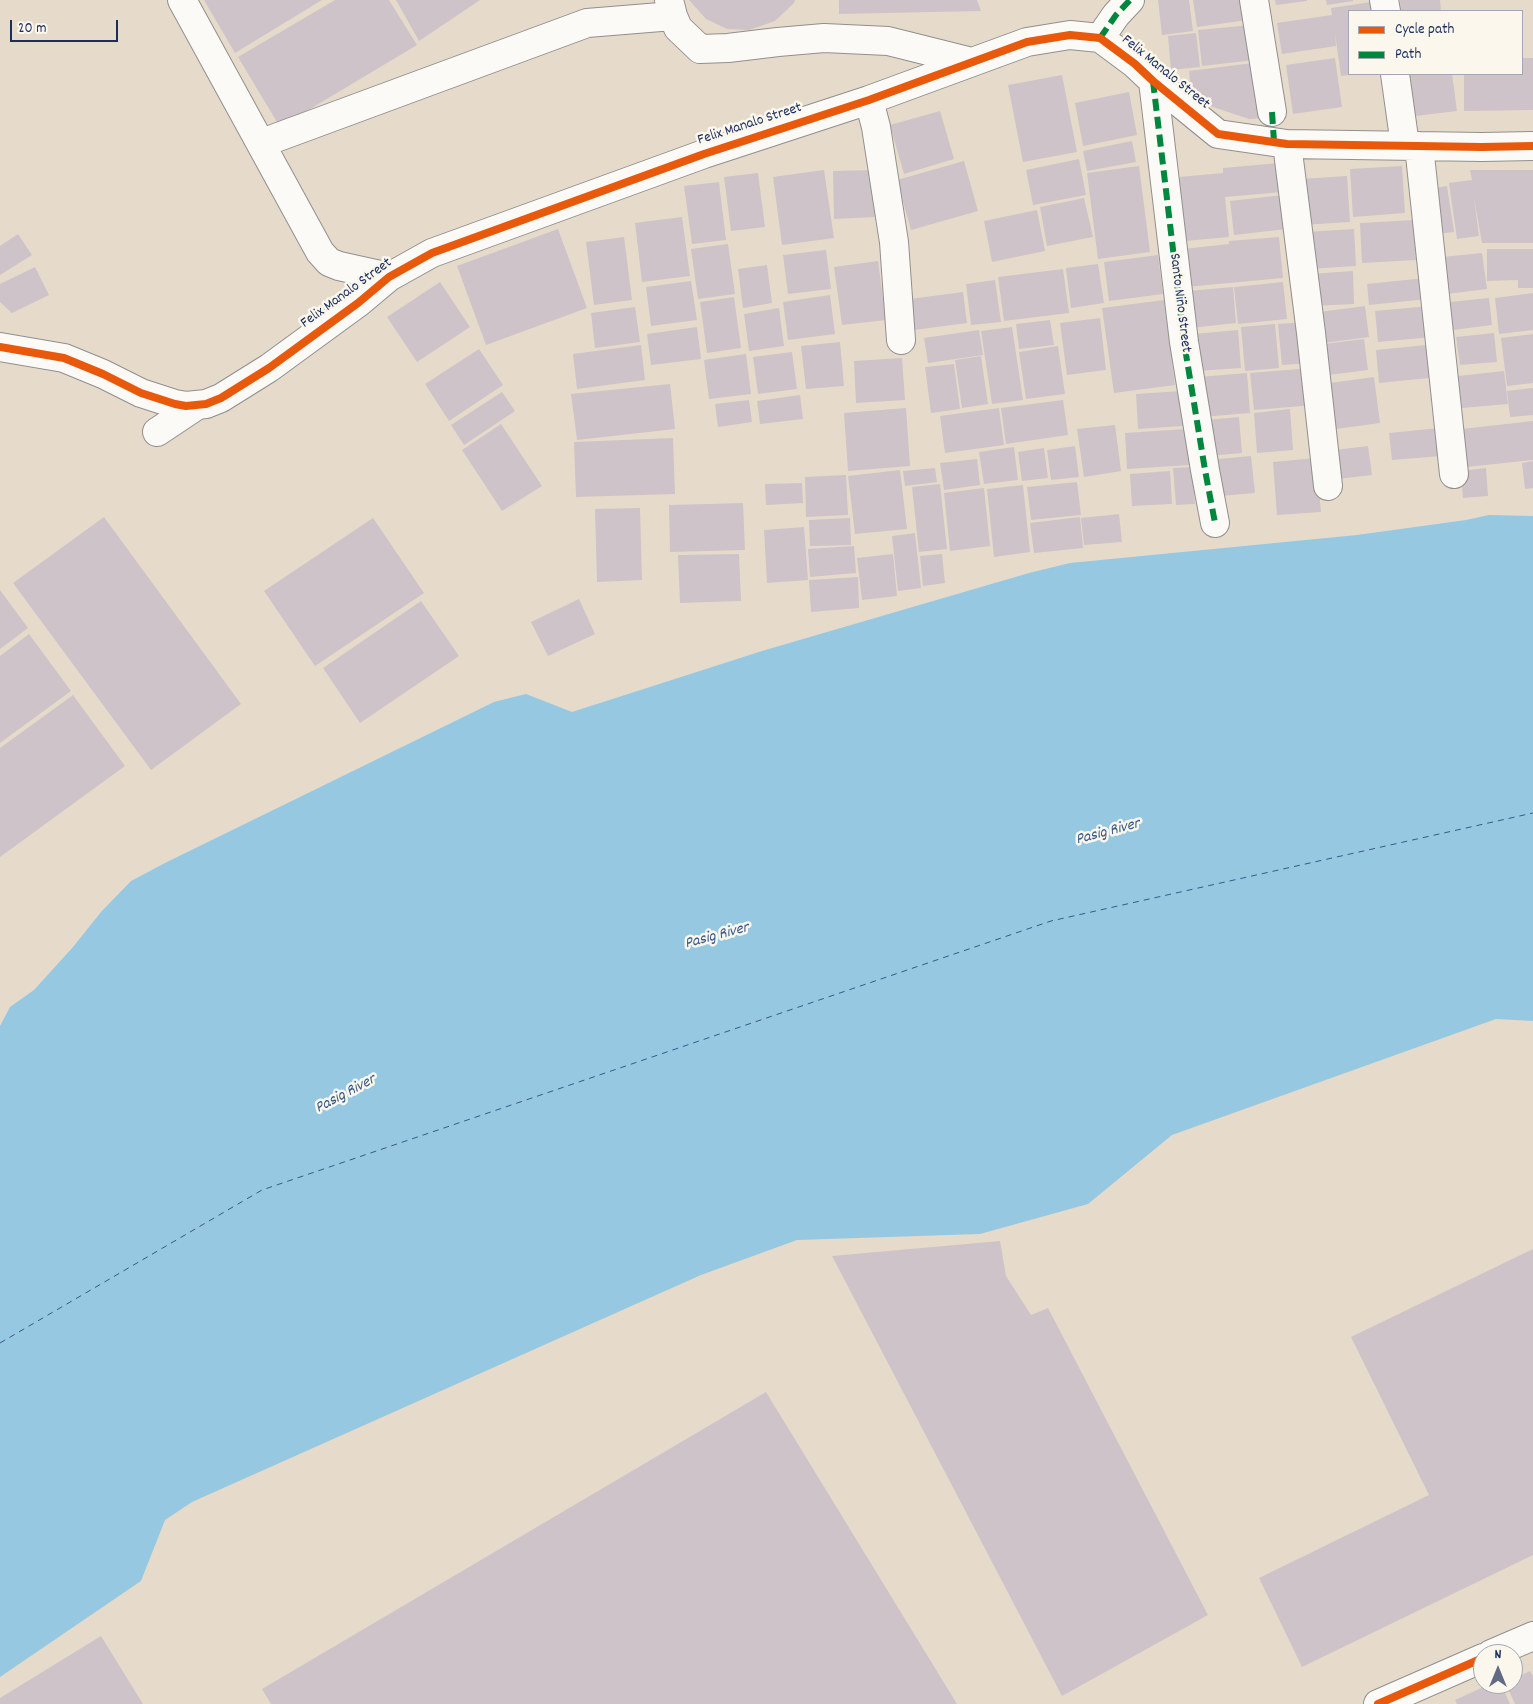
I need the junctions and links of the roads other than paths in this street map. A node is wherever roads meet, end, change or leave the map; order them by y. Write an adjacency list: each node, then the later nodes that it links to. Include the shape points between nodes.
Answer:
1 (182, 0): 11 (street)
2 (1130, 0): 5 (street)
3 (1254, 0): 10 (street)
4 (671, 8): 6 (street, via 678,28 700,49 824,38 888,41); 11 (street, via 587,23)
5 (1100, 38): 6 (street, Felix Manalo Street, via 1070,35 1027,42); 8 (street, Felix Manalo Street)
6 (972, 62): 9 (street, Felix Manalo Street)
7 (1395, 75): 13 (street)
8 (1153, 81): 12 (street, Felix Manalo Street, via 1218,134); 22 (street, Santo Niño Street, via 1184,342)
9 (869, 100): 15 (street, Felix Manalo Street, via 704,154 432,253); 16 (street, via 894,242)
10 (1272, 112)
11 (262, 143): 15 (street, via 320,252 329,262)
12 (1287, 144): 13 (street, Felix Manalo Street); 21 (street)
13 (1412, 145): 14 (street, Felix Manalo Street); 20 (street)
14 (1533, 146)
15 (390, 277): 18 (street, Felix Manalo Street, via 269,368 221,398)
16 (901, 340)
17 (0, 348): 18 (street, Felix Manalo Street, via 64,358 141,393 176,404)
18 (196, 406): 19 (street)
19 (157, 432)
20 (1454, 474)
21 (1328, 486)
22 (1215, 522)
23 (1533, 1636): 24 (street)
24 (1514, 1644)
25 (1473, 1662): 26 (street)
26 (1378, 1704)

